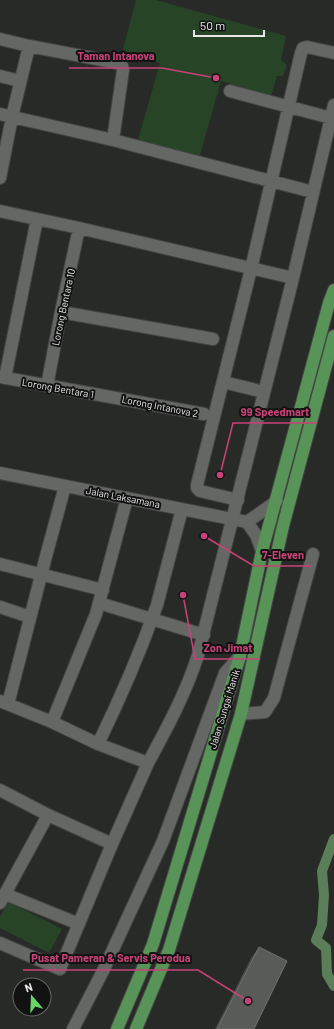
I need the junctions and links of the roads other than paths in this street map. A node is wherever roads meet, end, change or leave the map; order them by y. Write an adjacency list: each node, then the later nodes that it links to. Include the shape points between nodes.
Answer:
1 (0, 39): 2 (street)
2 (29, 46): 5 (street); 11 (street, via 118,63 122,66)
3 (334, 53): 8 (street, via 303,48)
4 (0, 76): 5 (street)
5 (20, 81): 9 (street)
6 (230, 91): 8 (street)
7 (334, 105): 10 (street)
8 (288, 107): 10 (street); 14 (street)
9 (6, 116): 11 (street); 12 (street)
10 (331, 118): 15 (street)
11 (113, 140): 14 (street)
12 (2, 158): 13 (street)
13 (0, 178)
14 (271, 182): 15 (street); 19 (street)
15 (313, 192): 20 (street)
16 (0, 211): 17 (street)
17 (37, 219): 18 (street); 25 (street)
18 (79, 228): 19 (street); 22 (street, Lorong Bentara 10)
19 (251, 269): 20 (street); 26 (street)
20 (293, 278): 28 (street)
21 (334, 290): 35 (main road, Jalan Sungai Manik)
22 (61, 312): 24 (street); 27 (street, Lorong Bentara 10)
23 (334, 336): 51 (main road, Jalan Sungai Manik, via 282,526)
24 (213, 339)
25 (3, 378): 27 (street, Lorong Bentara 1)
26 (223, 382): 28 (street); 34 (street, via 197,485 200,491)
27 (47, 386): 29 (street, Lorong Bentara 1)
28 (264, 392): 34 (street)
29 (116, 398): 30 (street, Lorong Intanova 2)
30 (204, 414)
31 (0, 473): 32 (street, Jalan Laksamana)
32 (65, 486): 33 (street, Jalan Laksamana); 42 (street)
33 (127, 498): 36 (street, Jalan Laksamana); 43 (street)
34 (238, 500): 37 (street)
35 (277, 501): 38 (street); 39 (main road, Jalan Sungai Manik)
36 (182, 509): 37 (street, Jalan Laksamana); 47 (street)
37 (233, 519): 38 (street, Jalan Laksamana); 48 (street)
38 (247, 522): 39 (street, via 256,534)
39 (262, 551): 49 (main road, Jalan Sungai Manik)
40 (313, 554): 51 (street, via 274,698 265,712)
41 (0, 564): 42 (street)
42 (41, 574): 43 (street); 46 (street)
43 (103, 590): 44 (street)
44 (99, 602): 47 (street); 52 (street, via 88,636)
45 (0, 607): 46 (street)
46 (30, 618): 50 (street)
47 (152, 619): 48 (street); 53 (street, via 128,680)
48 (204, 635): 54 (street, via 192,674)
49 (240, 656): 61 (street, via 226,673 163,840 103,971); 62 (main road, Jalan Sungai Manik, via 153,944)
50 (4, 702): 52 (street)
51 (241, 714): 63 (main road, Jalan Sungai Manik, via 169,950)
52 (52, 722): 53 (street)
53 (98, 744): 54 (street)
54 (148, 763): 57 (street)
55 (0, 790): 56 (street)
56 (48, 814): 57 (street); 58 (street)
57 (112, 844): 59 (street)
58 (2, 898): 59 (street)
59 (79, 924): 60 (street, via 60,969)
60 (0, 943)
61 (73, 1029)
62 (117, 1029)
63 (136, 1029)

